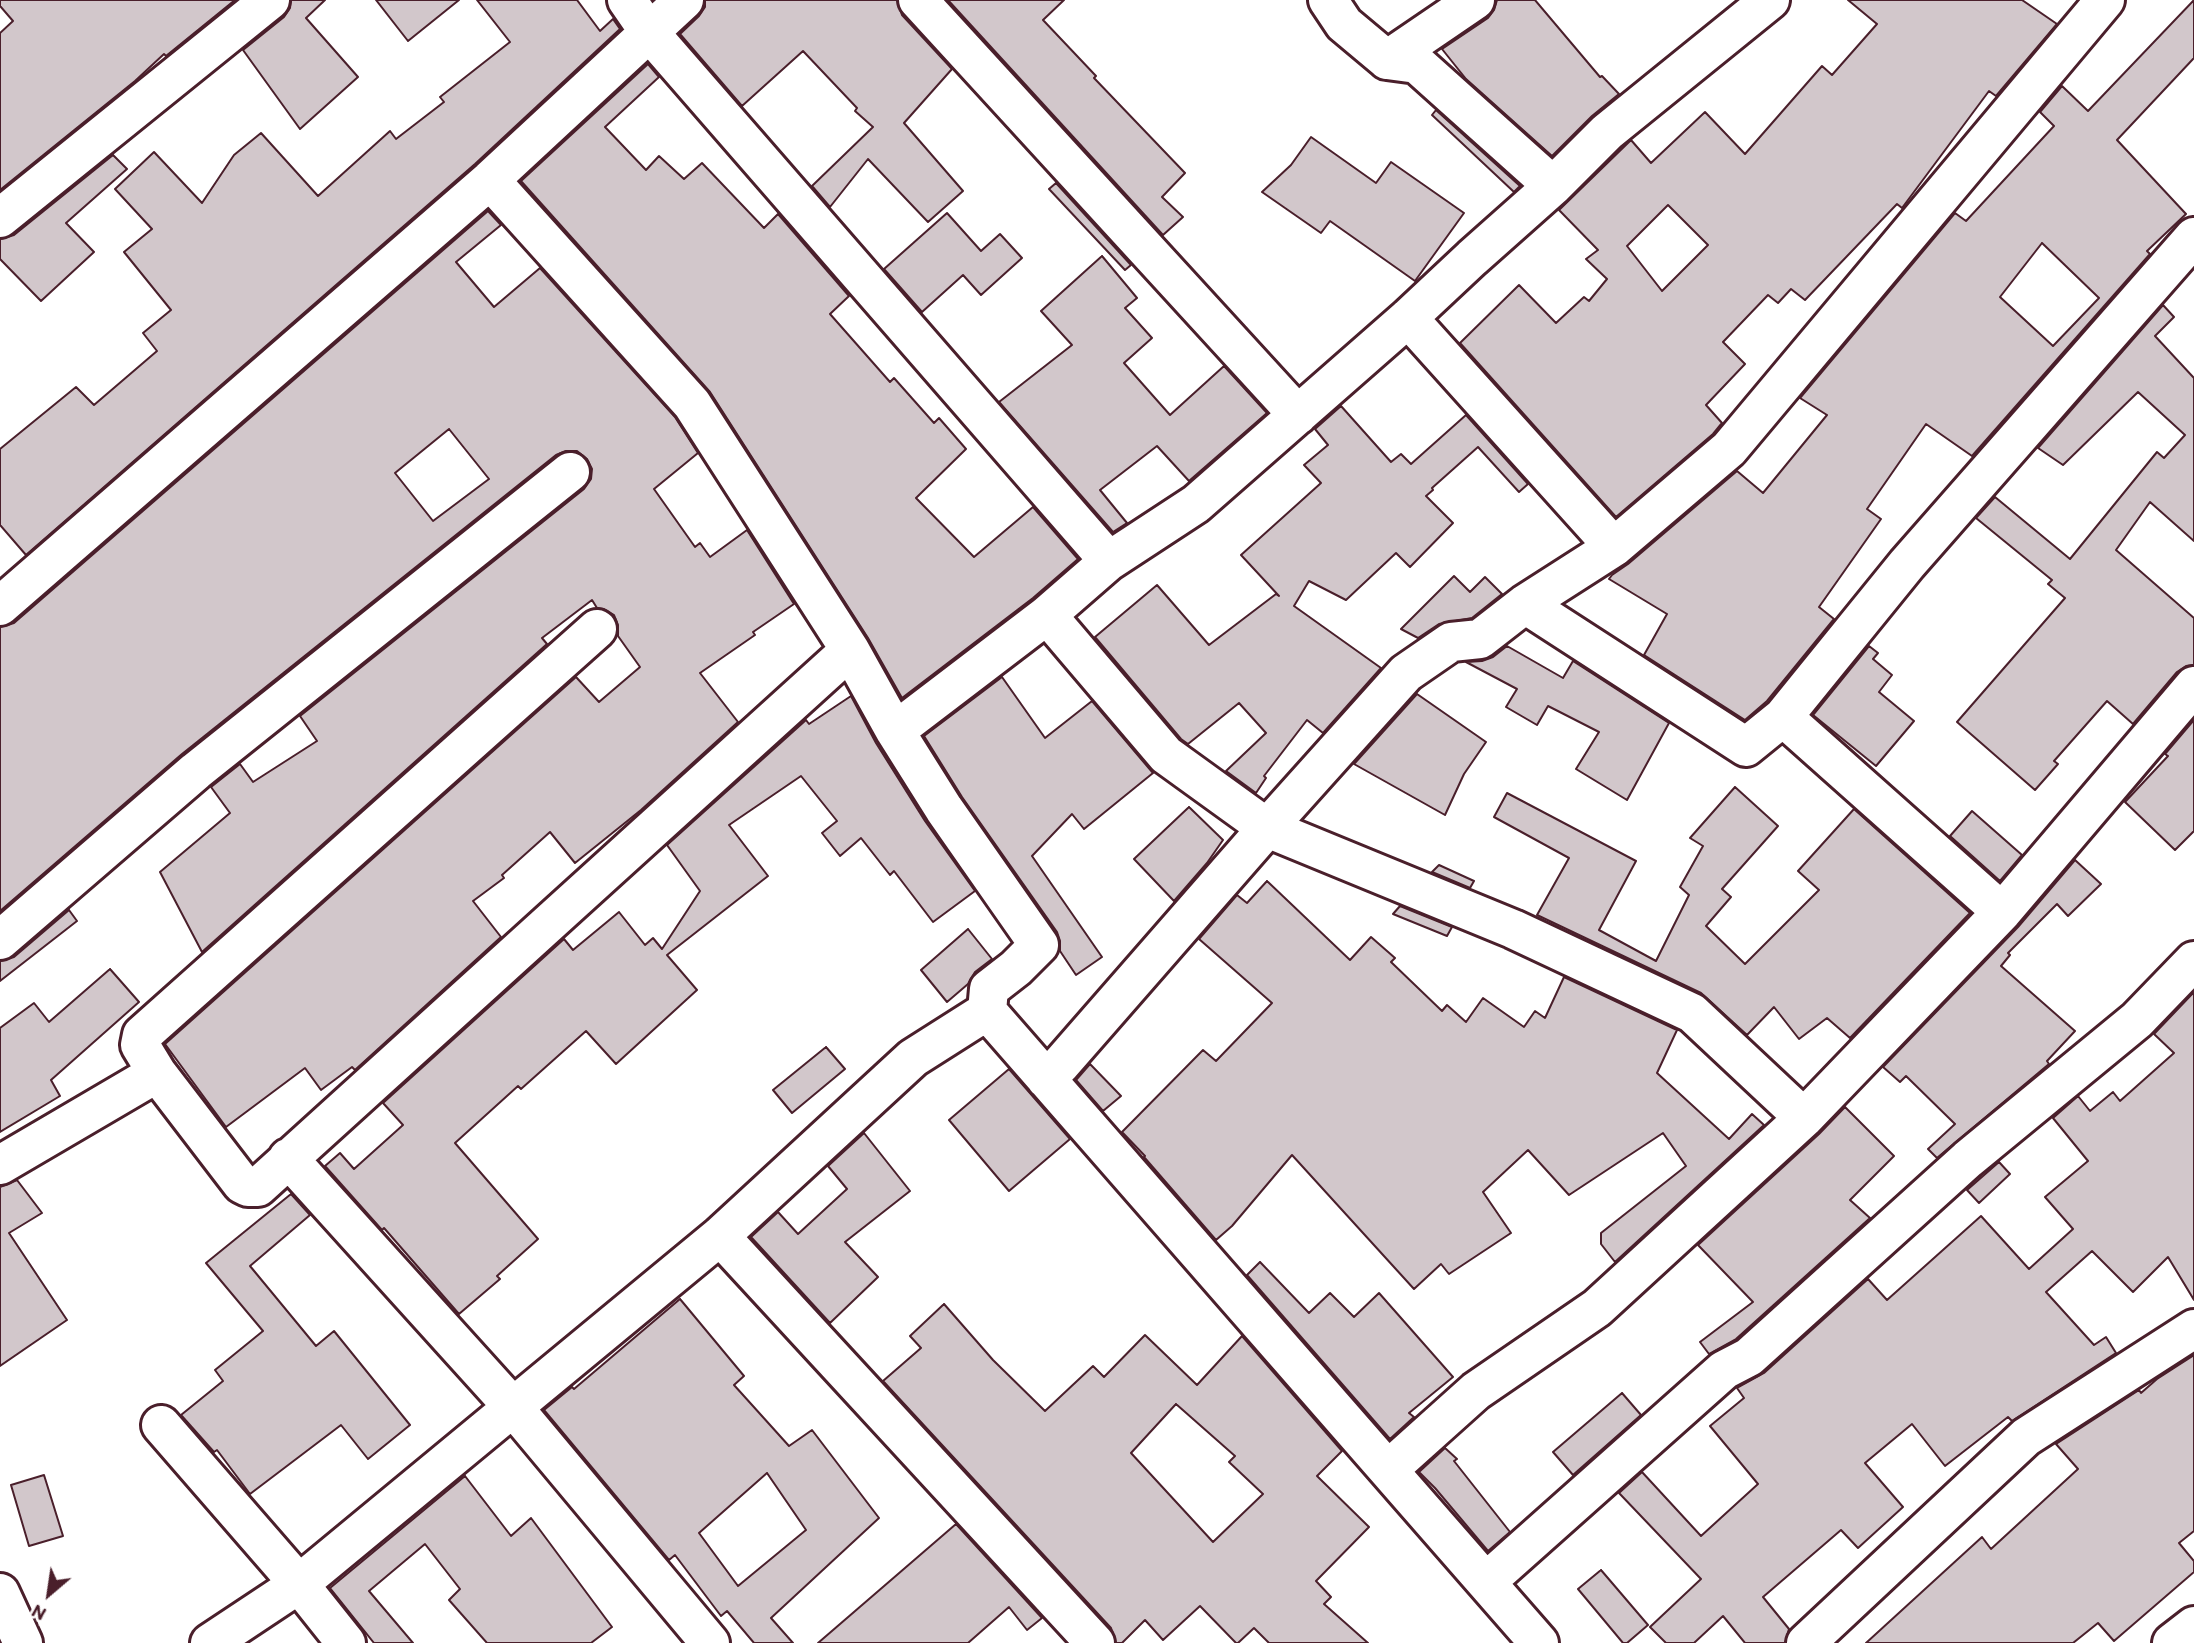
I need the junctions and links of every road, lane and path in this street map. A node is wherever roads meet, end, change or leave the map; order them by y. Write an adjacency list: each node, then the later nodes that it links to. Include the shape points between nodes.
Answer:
1 (270, 0): 13 (street)
2 (627, 0): 9 (street)
3 (684, 0): 9 (street)
4 (918, 0): 16 (street)
5 (1328, 0): 10 (street, via 1344,24)
6 (1475, 0): 10 (street)
7 (1770, 0): 12 (street, via 1607,132)
8 (2105, 0): 18 (street, via 1729,449)
9 (649, 32): 11 (street); 19 (street)
10 (1387, 60): 12 (street, via 1417,64)
11 (490, 180): 21 (street); 24 (street, via 692,404)
12 (1553, 186): 15 (street)
13 (0, 218)
14 (2194, 237): 26 (street, via 1907,564)
15 (1408, 318): 16 (street); 18 (street)
16 (1298, 415): 19 (street, via 1196,504)
17 (570, 472): 30 (street, via 195,771)
18 (1615, 547): 20 (street)
19 (1109, 561): 22 (street)
20 (1525, 604): 26 (street, via 1745,747); 28 (street, via 1480,639 1451,642 1406,673)
21 (0, 606)
22 (1047, 615): 27 (street); 28 (street, via 1166,755)
23 (597, 629): 33 (street, via 142,1035 139,1045)
24 (850, 650): 27 (street); 36 (street)
25 (2194, 686): 29 (street)
26 (1783, 717): 29 (street)
27 (895, 731): 32 (street, via 1039,945 989,989)
28 (1267, 828): 34 (street); 35 (street, via 1513,929 1692,1013)
29 (2002, 912): 35 (street)
30 (0, 940)
31 (2194, 961): 43 (street, via 2137,1020 1968,1159 1749,1357 1724,1370)
32 (987, 1012): 34 (street); 38 (street, via 913,1058)
33 (157, 1073): 36 (street, via 242,1184 258,1187); 37 (street)
34 (1046, 1079): 42 (street)
35 (1804, 1118): 42 (street, via 1597,1308 1476,1391)
36 (288, 1158): 40 (street)
37 (0, 1165)
38 (720, 1236): 40 (street); 51 (street)
39 (2194, 1329): 53 (street, via 2026,1437)
40 (513, 1407): 44 (street); 50 (street)
41 (161, 1425): 44 (street)
42 (1388, 1470): 43 (street)
43 (1486, 1582): 52 (street)
44 (299, 1584): 48 (street); 49 (street)
45 (0, 1593): 47 (street)
46 (2194, 1626): 54 (street)
47 (23, 1643)
48 (210, 1643)
49 (346, 1643)
50 (710, 1643)
51 (1095, 1643)
52 (1539, 1643)
53 (1806, 1643)
54 (2172, 1643)

